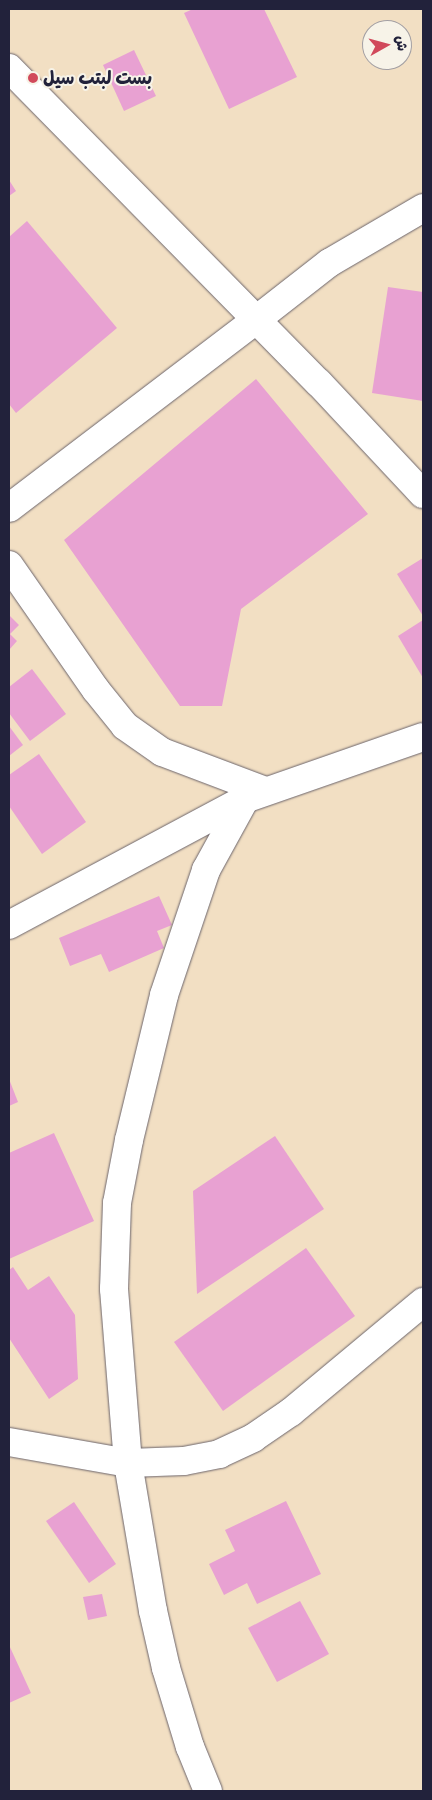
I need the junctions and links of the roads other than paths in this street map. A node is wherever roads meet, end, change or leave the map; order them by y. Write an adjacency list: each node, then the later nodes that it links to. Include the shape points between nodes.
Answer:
1 (9, 68): 3 (main road)
2 (423, 208): 3 (main road, via 329,263)
3 (256, 320): 4 (main road); 5 (main road)
4 (423, 494)
5 (9, 508)
6 (9, 564): 8 (main road, via 96,690 125,726 162,752)
7 (423, 737): 8 (main road)
8 (255, 795): 9 (main road); 12 (main road, via 206,870 164,995 128,1140 117,1202 114,1289)
9 (9, 925)
10 (423, 1302): 12 (main road, via 291,1412 253,1438 210,1455)
11 (9, 1442): 12 (main road)
12 (128, 1463): 13 (main road, via 166,1668 190,1747)
13 (208, 1791)

